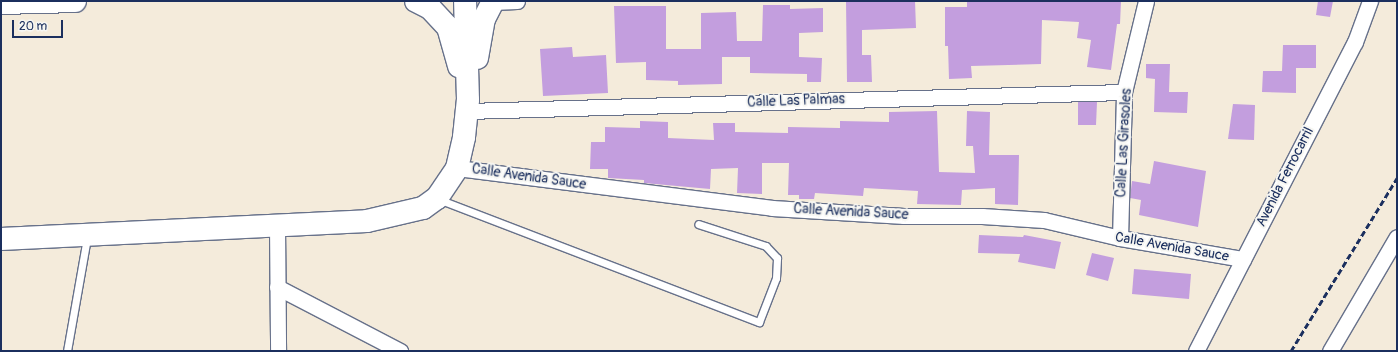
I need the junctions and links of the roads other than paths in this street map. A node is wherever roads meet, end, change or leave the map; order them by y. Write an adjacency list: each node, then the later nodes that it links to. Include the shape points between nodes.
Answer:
1 (75, 1): 7 (main road)
2 (416, 1): 10 (main road, via 430,8 448,27)
3 (465, 1): 10 (main road)
4 (517, 1): 8 (street)
5 (1146, 1): 9 (street, Calle Las Girasoles)
6 (1370, 1): 19 (street, Avenida Ferrocarril, via 1355,42)
7 (1, 2)
8 (493, 2): 10 (main road, via 484,20)
9 (1124, 92): 10 (street, Calle Las Palmas); 17 (street, Calle Las Girasoles)
10 (468, 105): 11 (main road)
11 (457, 168): 12 (main road); 17 (street, Calle Avenida Sauce, via 772,208 904,216 990,216 1044,220)
12 (437, 198): 13 (lane, via 759,322 776,278 777,258 766,246); 14 (main road, via 423,208 367,221)
13 (698, 224)
14 (277, 225): 15 (main road); 20 (street)
15 (88, 235): 18 (main road); 21 (lane)
16 (1397, 237): 25 (street)
17 (1120, 238): 19 (street, Calle Avenida Sauce)
18 (1, 239)
19 (1243, 259): 24 (street, Avenida Ferrocarril)
20 (277, 287): 22 (street); 23 (street)
21 (67, 351)
22 (278, 351)
23 (400, 351)
24 (1196, 351)
25 (1330, 351)

